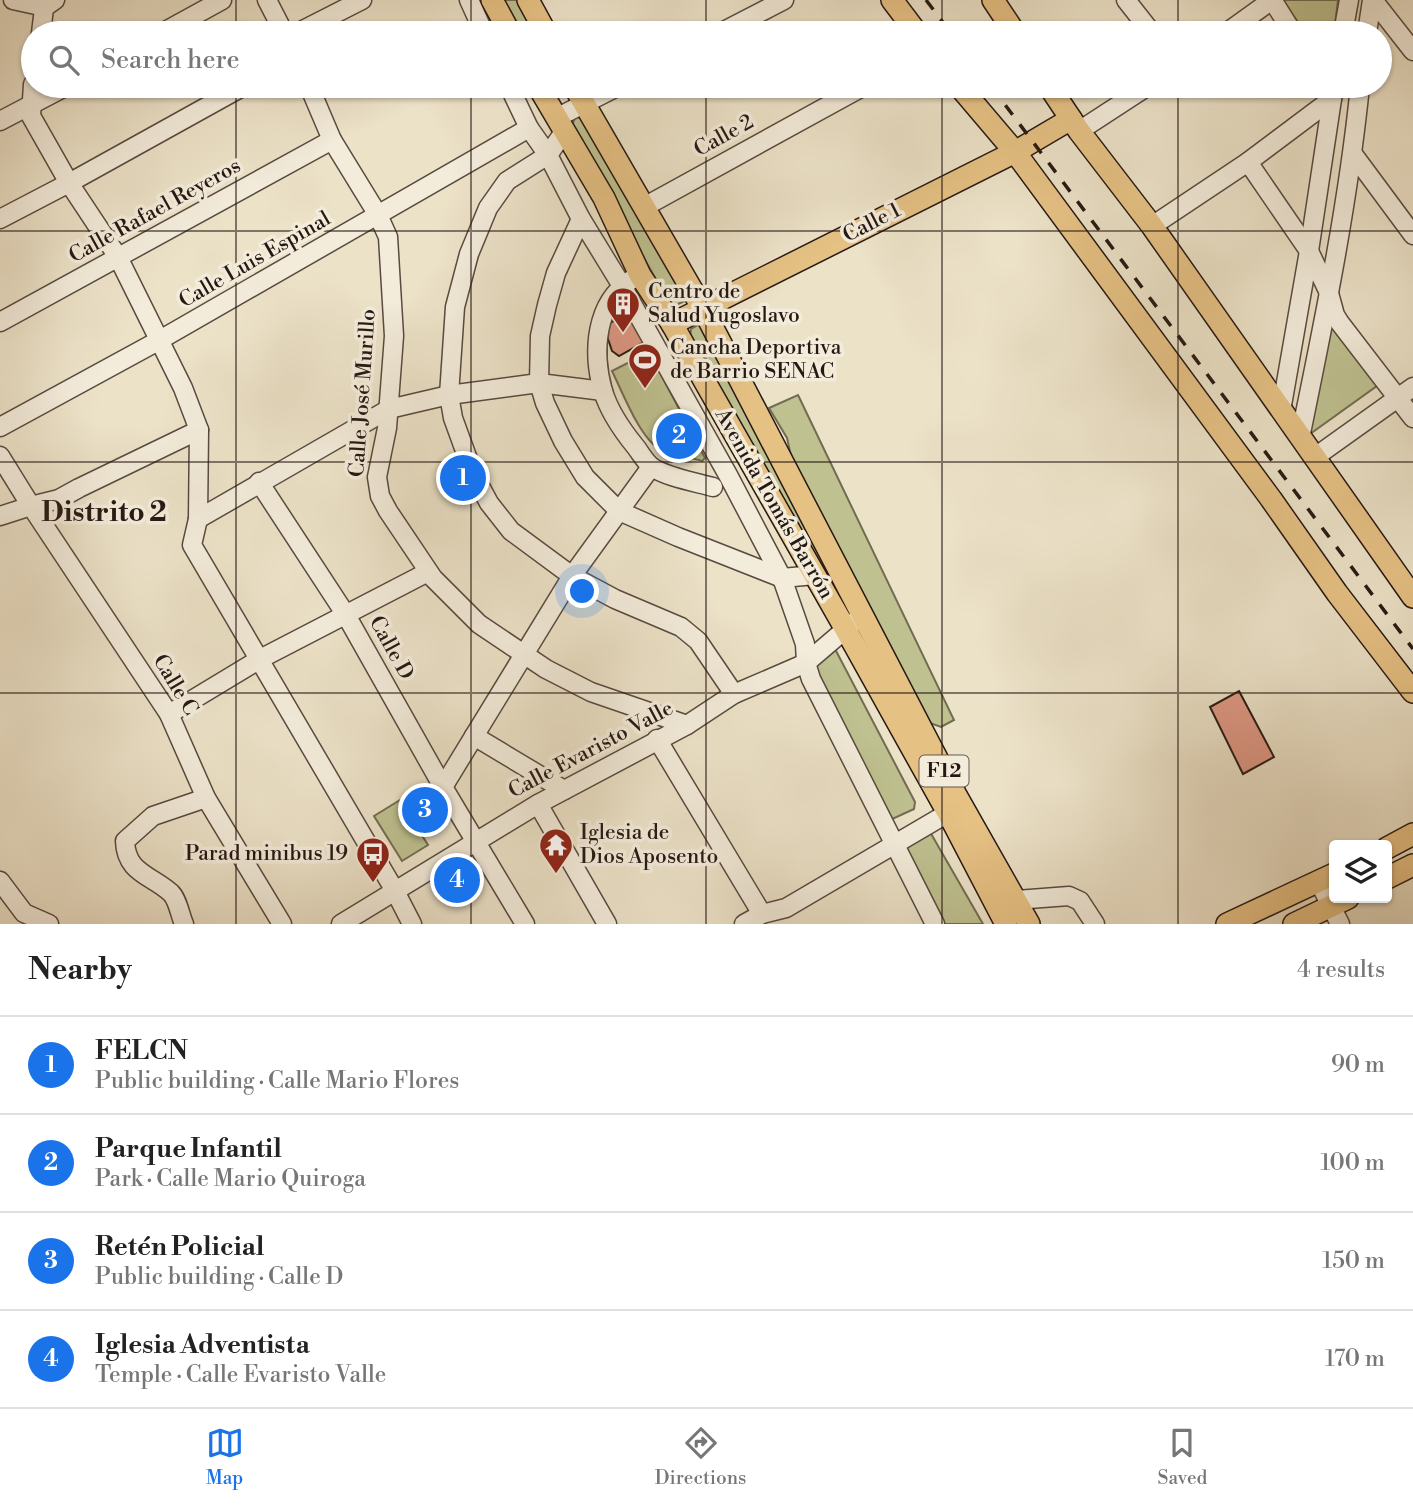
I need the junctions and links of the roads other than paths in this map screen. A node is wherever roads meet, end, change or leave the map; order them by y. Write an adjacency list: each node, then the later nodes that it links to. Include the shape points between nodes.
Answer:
1 (13, 0): 14 (street)
2 (222, 0): 17 (street)
3 (267, 0): 18 (street)
4 (469, 0): 20 (street)
5 (492, 0): 21 (main road)
6 (784, 0): 23 (street)
7 (892, 0): 24 (main road)
8 (993, 0): 25 (main road)
9 (1126, 0): 26 (street)
10 (1273, 0): 27 (street); 28 (street)
11 (1349, 0): 29 (street)
12 (1373, 0): 30 (street); 31 (street)
13 (531, 1): 22 (main road)
14 (48, 2): 16 (street)
15 (352, 3): 19 (street)
16 (44, 21)
17 (184, 21)
18 (278, 21)
19 (320, 21)
20 (479, 21)
21 (503, 21)
22 (540, 21)
23 (743, 21)
24 (908, 21)
25 (1007, 21)
26 (1143, 21)
27 (1243, 21)
28 (1286, 21)
29 (1345, 21)
30 (1369, 21)
31 (1389, 21)
32 (1392, 24): 33 (street)
33 (1413, 51)
34 (31, 98): 49 (street)
35 (45, 98): 49 (street)
36 (222, 98): 59 (street)
37 (314, 98): 54 (street, Calle José Murillo)
38 (515, 98): 53 (street)
39 (545, 98): 51 (main road, Avenida Tomás Barrón / F12)
40 (577, 98): 51 (street)
41 (581, 98): 60 (main road, Avenida Tomás Barrón / F12)
42 (842, 98): 60 (street, Calle 2)
43 (969, 98): 55 (main road)
44 (1057, 98): 52 (main road)
45 (1126, 98): 52 (street)
46 (1321, 98): 58 (street)
47 (1329, 98): 66 (street)
48 (1359, 98): 56 (street)
49 (30, 106): 50 (street); 59 (street, via 31,117)
50 (0, 121)
51 (560, 125): 57 (street); 68 (main road, Avenida Tomás Barrón / F12, via 604,198)
52 (1075, 125): 55 (main road, Calle 1); 64 (main road)
53 (529, 128): 57 (street); 61 (street, Calle Luis Espinal)
54 (332, 140): 61 (street, Calle José Murillo); 67 (street, Calle Rafael Reyeros)
55 (1015, 152): 70 (main road, Calle 1); 104 (main road)
56 (1353, 154): 65 (street); 69 (street)
57 (548, 155): 63 (street); 77 (street, via 507,181 488,208 455,307)
58 (1248, 162): 64 (street); 66 (street)
59 (69, 183): 62 (street); 67 (street)
60 (644, 207): 70 (main road, Avenida Tomás Barrón / F12)
61 (378, 215): 73 (street, Calle Luis Espinal); 79 (street, Calle José Murillo, via 388,237 393,294)
62 (0, 219)
63 (581, 219): 68 (street); 74 (street, via 547,305 540,336)
64 (1152, 226): 80 (main road)
65 (1413, 235)
66 (1309, 251): 69 (street); 80 (street)
67 (118, 257): 71 (street, Calle Rafael Reyeros); 73 (street)
68 (631, 280): 72 (main road, Avenida Tomás Barrón / F12); 76 (street, via 614,294 601,317 597,352); 97 (street)
69 (1329, 293): 78 (street, via 1340,323); 84 (street)
70 (703, 309): 72 (main road, Calle 1); 100 (main road, Avenida Tomás Barrón / F12)
71 (0, 322)
72 (672, 324): 95 (main road, Avenida Tomás Barrón / F12)
73 (158, 341): 82 (street, Calle Luis Espinal); 83 (street)
74 (539, 383): 76 (street); 77 (street); 91 (street, via 563,441 585,477)
75 (1413, 387): 78 (street)
76 (603, 391): 87 (street, via 625,434)
77 (449, 396): 79 (street); 96 (street, via 473,473 489,503 510,531)
78 (1398, 398): 81 (street); 86 (street)
79 (389, 409): 88 (street); 94 (street, Calle José Murillo, via 377,477 380,496)
80 (1281, 411): 84 (main road)
81 (1413, 418)
82 (0, 426)
83 (199, 430): 90 (street, via 59,499); 93 (street)
84 (1300, 438): 86 (main road)
85 (0, 456): 90 (street, Calle C)
86 (1315, 457): 98 (main road)
87 (651, 467): 89 (street); 91 (street)
88 (259, 482): 93 (street); 99 (street, Calle D)
89 (713, 487)
90 (31, 506): 92 (street); 106 (street, Calle C)
91 (619, 511): 96 (street); 97 (street)
92 (0, 516)
93 (198, 519): 102 (street, via 192,545)
94 (428, 572): 99 (street); 101 (street, Calle José Murillo, via 479,624)
95 (815, 575): 97 (street); 100 (main road, Avenida Tomás Barrón / F12)
96 (572, 576): 101 (street); 105 (street, via 681,627 698,641)
97 (782, 579): 103 (street, via 805,644)
98 (1413, 597)
99 (346, 614): 102 (street); 110 (street, Calle D)
100 (854, 622): 103 (street, Calle Evaristo Valle); 114 (main road, Avenida Tomás Barrón / F12); 124 (main road, Avenida Tomás Barrón / F12)
101 (523, 654): 107 (street, Calle José Murillo, via 591,692); 108 (street)
102 (260, 659): 106 (street); 123 (street)
103 (806, 663): 105 (street, Calle Evaristo Valle); 118 (street)
104 (1413, 692)
105 (734, 695): 107 (street, Calle Evaristo Valle)
106 (169, 715): 112 (street, Calle C)
107 (687, 725): 109 (street, Calle Evaristo Valle)
108 (474, 736): 110 (street); 111 (street)
109 (657, 739): 111 (street, Calle Evaristo Valle); 126 (street)
110 (443, 787): 116 (street, Calle D)
111 (564, 790): 113 (street, Calle Evaristo Valle)
112 (206, 798): 129 (street, via 153,816 125,841 126,855 135,868 173,895); 130 (street, Calle C)
113 (538, 804): 116 (street, Calle Evaristo Valle); 134 (street)
114 (948, 813): 118 (street); 137 (main road, Avenida Tomás Barrón / F12)
115 (1413, 834): 117 (main road)
116 (476, 840): 123 (street, Calle Evaristo Valle); 133 (street, Calle D)
117 (1392, 845)
118 (895, 847): 127 (street); 136 (street)
119 (1413, 865): 120 (main road)
120 (1392, 876)
121 (1326, 878): 125 (street); 140 (main road)
122 (0, 881): 128 (street, via 24,913)
123 (395, 891): 131 (street, Calle Evaristo Valle); 132 (street)
124 (1015, 900): 138 (main road, Avenida Tomás Barrón / F12); 139 (street, via 1069,896 1080,901)
125 (1339, 909): 141 (main road)
126 (762, 914): 127 (street); 135 (street)
127 (790, 916)
128 (41, 922)
129 (184, 924)
130 (282, 924)
131 (341, 924)
132 (412, 924)
133 (525, 924)
134 (607, 924)
135 (744, 924)
136 (934, 924)
137 (1006, 924)
138 (1029, 924)
139 (1095, 924)
140 (1227, 924)
141 (1294, 924)

